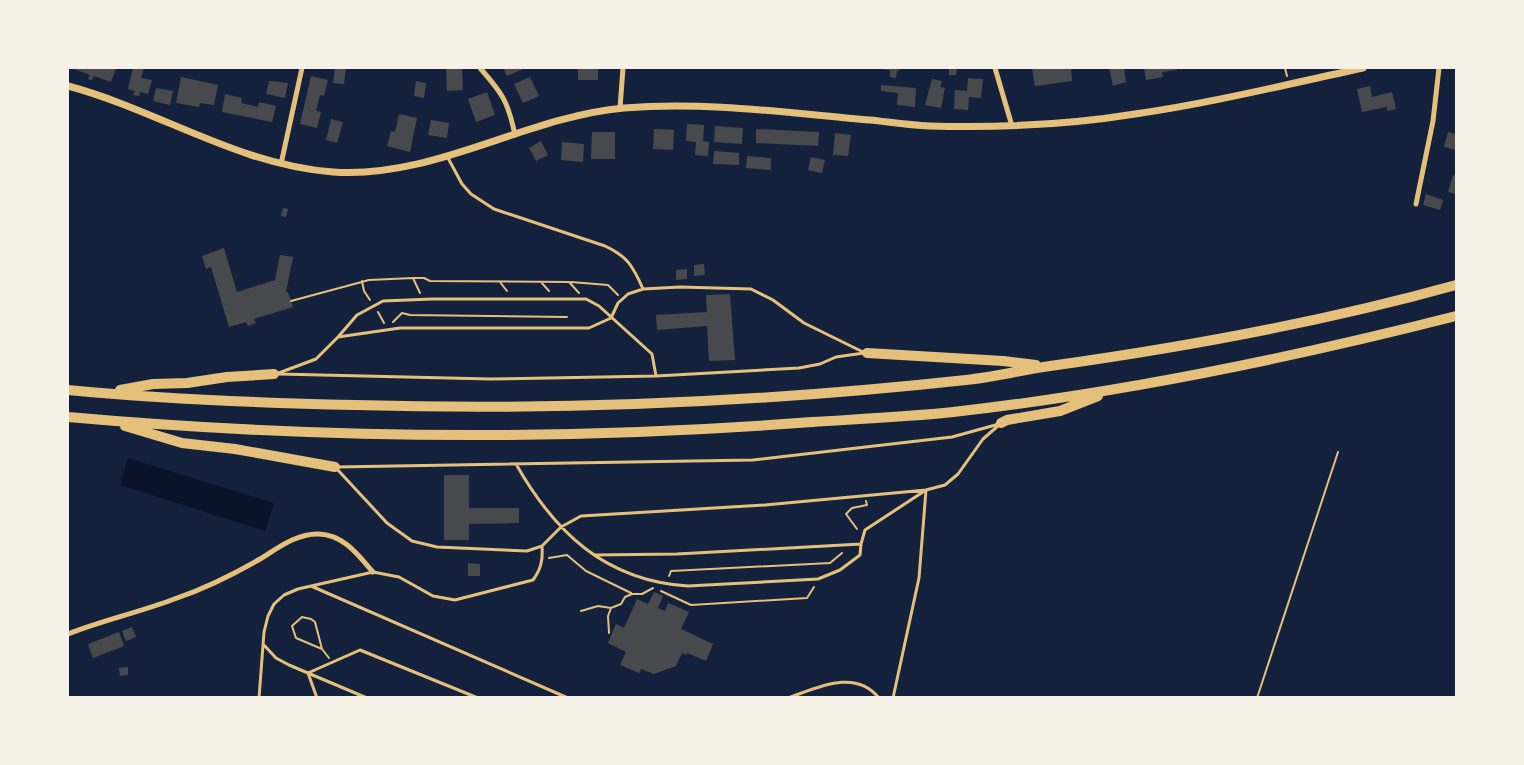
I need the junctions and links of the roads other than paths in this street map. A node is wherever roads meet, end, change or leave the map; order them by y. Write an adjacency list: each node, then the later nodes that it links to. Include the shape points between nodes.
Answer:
1 (302, 68): 12 (street)
2 (480, 68): 10 (street, via 502,93)
3 (623, 68): 8 (street)
4 (995, 68): 9 (street)
5 (1363, 68): 9 (street, via 1161,110)
6 (1439, 68): 13 (street)
7 (68, 86): 12 (street, via 240,153)
8 (620, 108): 9 (street, via 685,105 916,125); 10 (street, via 565,119)
9 (1012, 126)
10 (515, 135): 11 (street)
11 (448, 156): 12 (street, via 394,169 366,171 335,172); 15 (lane, via 471,194 494,209 618,252 628,259)
12 (281, 164)
13 (1416, 204)
14 (1456, 285): 20 (highway, via 1242,335)
15 (643, 289): 17 (lane, via 618,303); 19 (lane, via 751,289 804,323)
16 (1456, 316): 23 (highway, via 1248,364)
17 (611, 318): 18 (lane, via 589,328 400,328); 18 (lane, via 586,299 383,301 357,315); 22 (lane, via 652,354)
18 (338, 337): 21 (lane, via 316,359)
19 (867, 353): 20 (highway); 22 (lane, via 799,368)
20 (1048, 367): 25 (highway, via 843,391 558,407 300,404)
21 (274, 374): 22 (lane, via 490,379); 25 (highway, via 153,384)
22 (656, 376)
23 (1116, 388): 27 (highway, via 950,412 633,432 421,434); 28 (highway, via 1060,411)
24 (68, 390): 25 (highway)
25 (102, 393)
26 (68, 417): 27 (highway)
27 (110, 421): 30 (highway, via 182,443)
28 (1001, 423): 29 (lane, via 952,437 753,460); 31 (lane, via 983,439 958,474 945,484)
29 (516, 464): 30 (lane); 32 (lane, via 530,489)
30 (335, 467): 34 (lane, via 387,523 412,541 437,547 527,551)
31 (926, 490): 32 (lane, via 581,516); 33 (lane, via 866,530); 48 (lane, via 919,578)
32 (561, 527): 34 (lane); 35 (lane)
33 (861, 544): 35 (lane); 35 (lane, via 860,555 840,570 818,579 704,586 642,579)
34 (542, 546): 36 (lane, via 540,570 533,580 455,600 433,596 399,577)
35 (592, 555)
36 (373, 572): 37 (lane); 38 (street, via 339,539 322,534 297,537 237,572 177,598)
37 (310, 585): 39 (lane, via 284,595 274,604); 45 (lane)
38 (68, 634)
39 (263, 644): 40 (lane, via 276,658); 41 (lane)
40 (308, 673): 42 (lane); 43 (lane); 44 (lane, via 360,650)
41 (259, 698)
42 (317, 698)
43 (366, 698)
44 (478, 698)
45 (568, 698)
46 (788, 698): 47 (lane, via 843,681 859,683)
47 (879, 698)
48 (893, 698)

